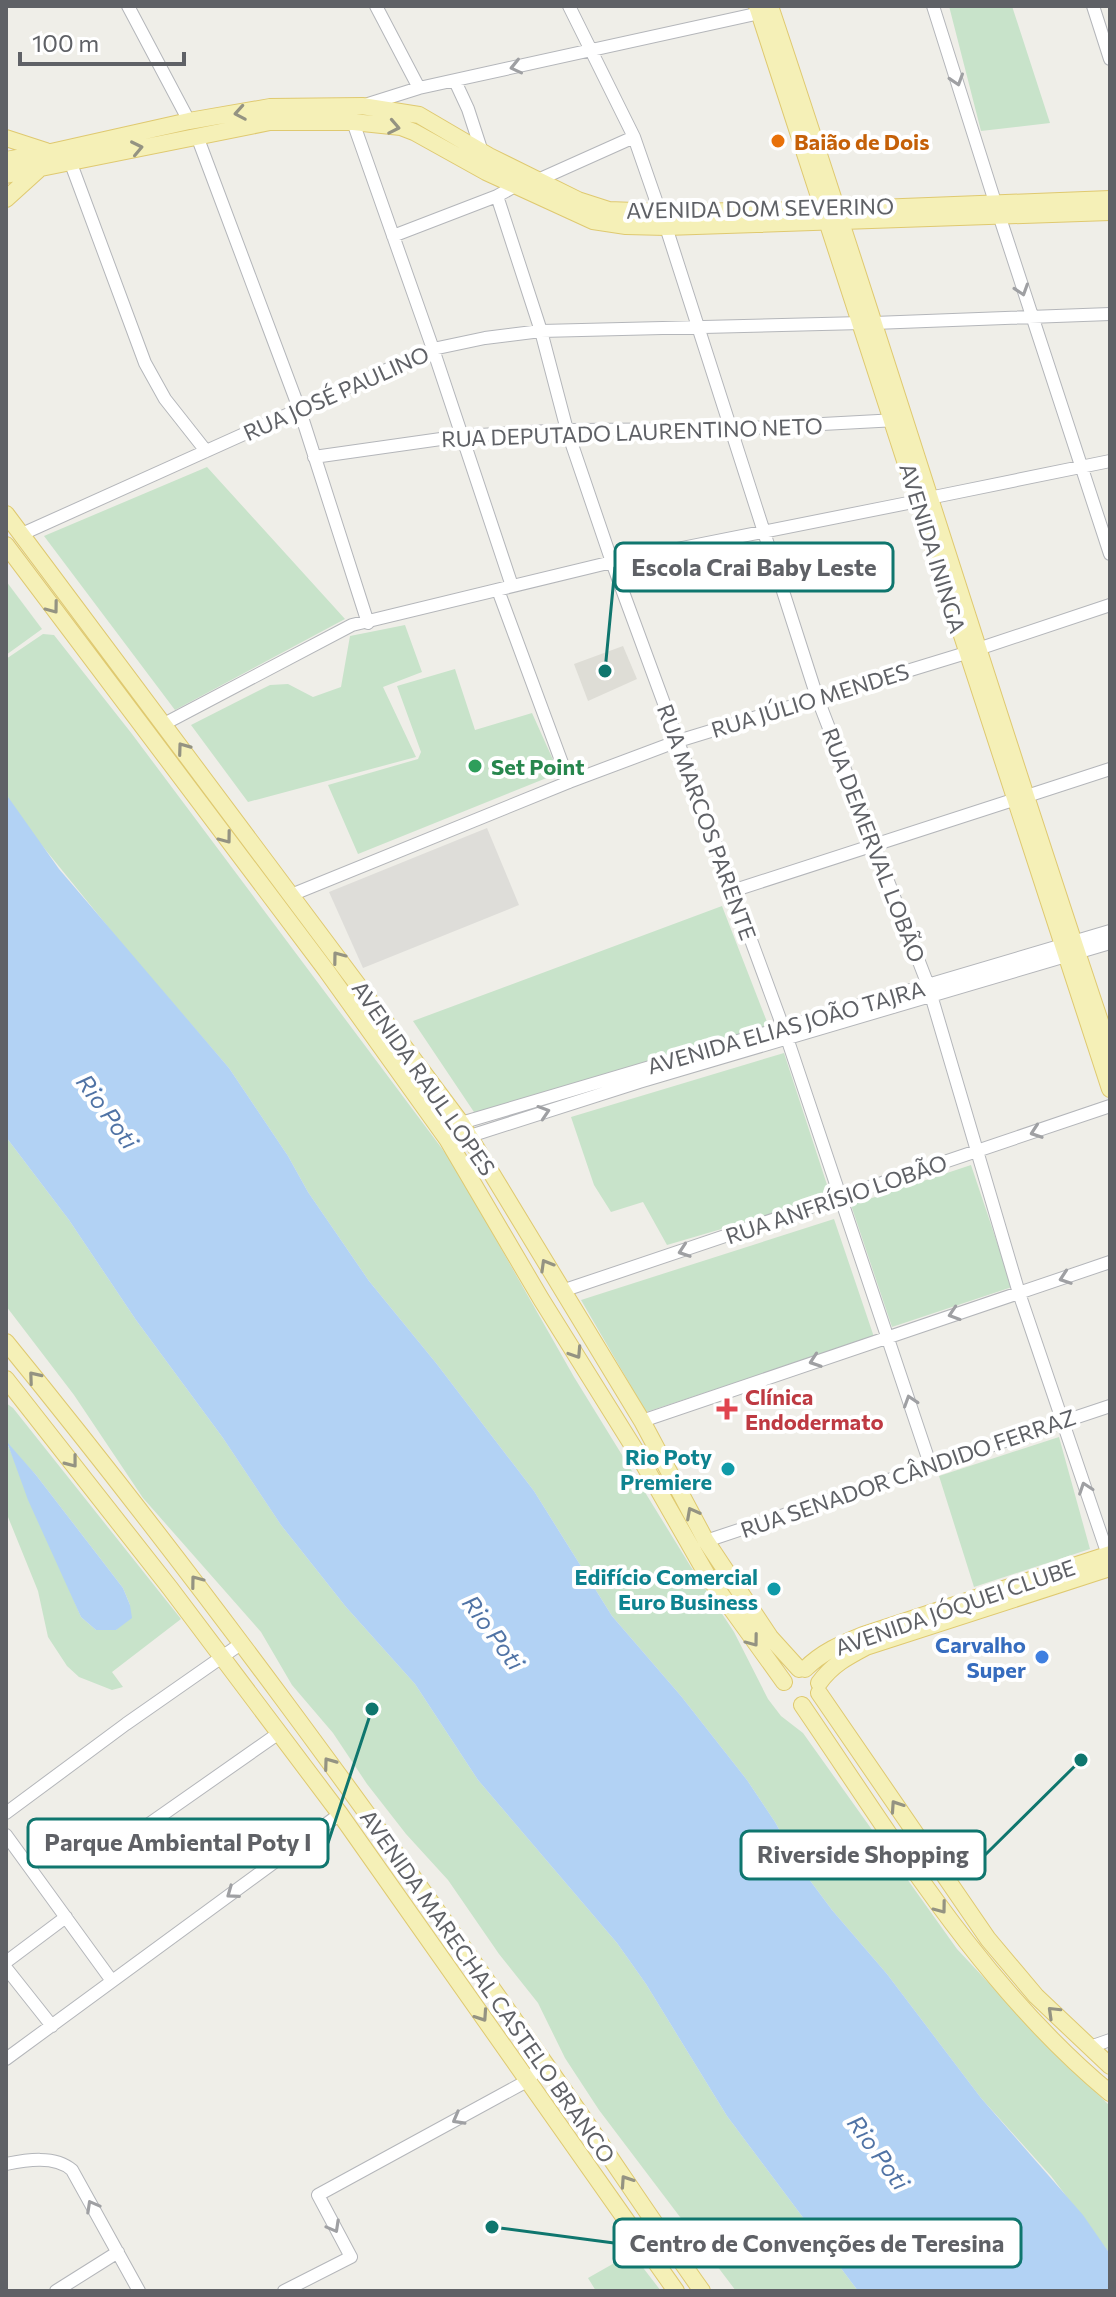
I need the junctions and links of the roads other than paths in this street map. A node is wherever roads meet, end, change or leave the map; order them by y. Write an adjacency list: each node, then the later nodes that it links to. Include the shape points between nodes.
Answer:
1 (128, 6): 13 (street)
2 (376, 6): 10 (street)
3 (569, 6): 7 (street, RUA DEMERVAL LOBÃO)
4 (933, 6): 27 (street, one-way to 27)
5 (1093, 6): 8 (street)
6 (769, 8): 7 (street); 29 (main road, AVENIDA ININGA)
7 (592, 49): 9 (street, one-way to 9); 14 (street, RUA DEMERVAL LOBÃO)
8 (1110, 59)
9 (455, 81): 10 (street); 17 (street)
10 (419, 88): 11 (street)
11 (362, 106): 13 (main road, AVENIDA DOM SEVERINO, one-way to 13, via 270,107); 17 (main road, AVENIDA DOM SEVERINO, via 419,115)
12 (353, 122): 13 (main road, AVENIDA DOM SEVERINO); 23 (main road, AVENIDA DOM SEVERINO, one-way to 23, via 414,132); 31 (street)
13 (193, 128): 16 (main road, AVENIDA DOM SEVERINO); 19 (main road, AVENIDA DOM SEVERINO, one-way to 13); 38 (street)
14 (634, 137): 22 (street); 30 (street, RUA DEMERVAL LOBÃO)
15 (6, 138): 16 (main road)
16 (51, 152): 18 (main road, AVENIDA DOM SEVERINO)
17 (482, 152): 22 (main road, AVENIDA DOM SEVERINO)
18 (6, 160)
19 (70, 161): 20 (main road, AVENIDA DOM SEVERINO); 43 (street, via 145,363 165,399)
20 (41, 168): 21 (main road, AVENIDA DOM SEVERINO); 25 (main road)
21 (6, 175)
22 (538, 180): 30 (main road, AVENIDA DOM SEVERINO, via 578,200)
23 (515, 186): 24 (street); 30 (main road, AVENIDA DOM SEVERINO, via 610,225)
24 (497, 196): 31 (street); 36 (street, RUA MARCOS PARENTE)
25 (6, 199)
26 (1110, 199): 27 (main road, AVENIDA DOM SEVERINO)
27 (997, 209): 28 (main road, AVENIDA DOM SEVERINO); 29 (main road, AVENIDA DOM SEVERINO); 33 (street, one-way to 33)
28 (1110, 212)
29 (834, 215): 30 (main road, AVENIDA DOM SEVERINO); 34 (main road, AVENIDA ININGA)
30 (663, 220): 35 (street, RUA DEMERVAL LOBÃO)
31 (393, 236): 37 (street)
32 (1110, 314): 33 (street, RUA JOSÉ PAULINO)
33 (1031, 316): 34 (street, RUA JOSÉ PAULINO); 46 (street)
34 (868, 323): 35 (street, RUA JOSÉ PAULINO); 39 (main road, AVENIDA ININGA)
35 (700, 328): 36 (street, RUA JOSÉ PAULINO); 40 (street, RUA DEMERVAL LOBÃO)
36 (541, 331): 37 (street, RUA JOSÉ PAULINO); 41 (street, RUA MARCOS PARENTE)
37 (433, 349): 38 (street, RUA JOSÉ PAULINO); 42 (street)
38 (300, 411): 43 (street, RUA JOSÉ PAULINO); 44 (street)
39 (899, 420): 40 (street, RUA DEPUTADO LAURENTINO NETO); 47 (main road, AVENIDA ININGA)
40 (731, 429): 41 (street, RUA DEPUTADO LAURENTINO NETO); 49 (street, RUA DEMERVAL LOBÃO)
41 (567, 430): 42 (street, RUA DEPUTADO LAURENTINO NETO); 53 (street, RUA MARCOS PARENTE)
42 (462, 436): 44 (street, RUA DEPUTADO LAURENTINO NETO); 54 (street)
43 (206, 451): 50 (street, RUA JOSÉ PAULINO)
44 (314, 457): 57 (street)
45 (1110, 461): 46 (street)
46 (1081, 467): 47 (street); 52 (street)
47 (924, 499): 49 (street); 58 (main road, AVENIDA ININGA)
48 (6, 514): 50 (main road, AVENIDA RAUL LOPES)
49 (762, 531): 53 (street); 59 (street, RUA DEMERVAL LOBÃO)
50 (22, 534): 60 (main road, AVENIDA RAUL LOPES)
51 (6, 545): 78 (main road, AVENIDA RAUL LOPES, one-way to 78, via 326,970)
52 (1110, 554)
53 (612, 562): 54 (street); 61 (street, RUA MARCOS PARENTE)
54 (512, 586): 55 (street)
55 (498, 590): 57 (street); 63 (street)
56 (1110, 605): 58 (street, RUA JÚLIO MENDES)
57 (368, 623): 60 (street, via 337,632)
58 (972, 651): 59 (street, RUA JÚLIO MENDES); 64 (main road, AVENIDA ININGA)
59 (817, 697): 61 (street, RUA JÚLIO MENDES); 65 (street, RUA DEMERVAL LOBÃO)
60 (164, 724): 67 (main road, AVENIDA RAUL LOPES, one-way to 60)
61 (678, 741): 63 (street, RUA JÚLIO MENDES); 66 (street, RUA MARCOS PARENTE)
62 (1110, 769): 64 (street)
63 (569, 782): 67 (street, RUA JÚLIO MENDES)
64 (1020, 798): 65 (street); 70 (main road, AVENIDA ININGA)
65 (873, 845): 66 (street); 71 (street, RUA DEMERVAL LOBÃO)
66 (732, 891): 72 (street, RUA MARCOS PARENTE)
67 (291, 895): 76 (main road, AVENIDA RAUL LOPES, one-way to 67)
68 (1110, 931): 70 (street, AVENIDA ELIAS JOÃO TAJRA)
69 (1110, 943): 70 (street, AVENIDA ELIAS JOÃO TAJRA)
70 (1070, 950): 71 (street, AVENIDA ELIAS JOÃO TAJRA); 73 (main road, AVENIDA ININGA); 74 (main road, AVENIDA ININGA)
71 (930, 991): 72 (street, AVENIDA ELIAS JOÃO TAJRA); 77 (street, RUA DEMERVAL LOBÃO)
72 (785, 1033): 76 (street, AVENIDA ELIAS JOÃO TAJRA, via 639,1082); 79 (street, RUA MARCOS PARENTE)
73 (1110, 1051)
74 (1110, 1089)
75 (1110, 1106): 77 (street, RUA ANFRÍSIO LOBÃO, one-way to 77)
76 (465, 1130): 80 (main road, AVENIDA RAUL LOPES)
77 (978, 1152): 79 (street, RUA ANFRÍSIO LOBÃO); 83 (street, RUA DEMERVAL LOBÃO)
78 (467, 1169): 80 (main road, via 480,1177 498,1207); 98 (main road, AVENIDA RAUL LOPES, one-way to 98, via 707,1575)
79 (839, 1199): 82 (street, RUA ANFRÍSIO LOBÃO, one-way to 82); 84 (street, RUA MARCOS PARENTE)
80 (513, 1207): 82 (main road, AVENIDA RAUL LOPES, one-way to 80)
81 (1110, 1262): 83 (street, one-way to 83)
82 (562, 1291): 88 (main road, AVENIDA RAUL LOPES)
83 (1019, 1293): 84 (street, one-way to 84); 89 (street, RUA DEMERVAL LOBÃO)
84 (888, 1335): 88 (street, one-way to 88); 90 (street, RUA MARCOS PARENTE, one-way to 84)
85 (6, 1342): 91 (main road, AVENIDA MARECHAL CASTELO BRANCO, one-way to 85)
86 (6, 1379): 92 (main road, AVENIDA MARECHAL CASTELO BRANCO, one-way to 92)
87 (1110, 1406): 89 (street, RUA SENADOR CÂNDIDO FERRAZ)
88 (642, 1421): 93 (main road, AVENIDA RAUL LOPES, one-way to 88)
89 (1062, 1421): 90 (street, RUA SENADOR CÂNDIDO FERRAZ); 94 (street, RUA DEMERVAL LOBÃO, one-way to 89)
90 (931, 1467): 93 (street, RUA SENADOR CÂNDIDO FERRAZ)
91 (152, 1523): 92 (main road); 95 (main road, AVENIDA MARECHAL CASTELO BRANCO, one-way to 91)
92 (132, 1538): 96 (main road, AVENIDA MARECHAL CASTELO BRANCO)
93 (706, 1541): 97 (main road, AVENIDA RAUL LOPES, via 770,1637)
94 (1109, 1559): 97 (main road, AVENIDA JÓQUEI CLUBE, via 863,1635 831,1648); 99 (main road, AVENIDA JÓQUEI CLUBE, via 866,1647 828,1671)
95 (242, 1643): 96 (street); 106 (main road, AVENIDA MARECHAL CASTELO BRANCO, one-way to 95)
96 (223, 1658): 101 (main road, AVENIDA MARECHAL CASTELO BRANCO); 102 (street)
97 (802, 1669): 98 (main road); 99 (main road, via 814,1674)
98 (784, 1682): 100 (main road, via 787,1698)
99 (819, 1688): 100 (main road, via 815,1699); 114 (main road, one-way to 99, via 1036,1996 988,1939)
100 (802, 1705): 119 (main road, one-way to 119, via 975,1952 1015,2000)
101 (279, 1733): 103 (main road, AVENIDA MARECHAL CASTELO BRANCO); 105 (street)
102 (6, 1813)
103 (340, 1814): 107 (main road, AVENIDA MARECHAL CASTELO BRANCO); 111 (street, one-way to 111)
104 (6, 1835): 108 (street)
105 (132, 1836)
106 (393, 1852): 107 (main road); 116 (main road, AVENIDA MARECHAL CASTELO BRANCO)
107 (375, 1863): 118 (main road, AVENIDA MARECHAL CASTELO BRANCO, one-way to 118)
108 (66, 1917): 109 (street); 111 (street)
109 (6, 1962)
110 (6, 1968): 112 (street)
111 (112, 1981): 112 (street)
112 (52, 2026): 115 (street)
113 (1110, 2040): 114 (street)
114 (1090, 2047): 117 (main road)
115 (6, 2059)
116 (544, 2062): 118 (street); 126 (main road, AVENIDA MARECHAL CASTELO BRANCO, one-way to 116)
117 (1110, 2066)
118 (527, 2081): 124 (street, one-way to 124, via 317,2197 351,2257); 125 (main road, AVENIDA MARECHAL CASTELO BRANCO)
119 (1110, 2093)
120 (6, 2164): 121 (street, one-way to 120, via 65,2163)
121 (118, 2252): 122 (street); 123 (street)
122 (56, 2291)
123 (139, 2291)
124 (284, 2291)
125 (676, 2291)
126 (702, 2291)

